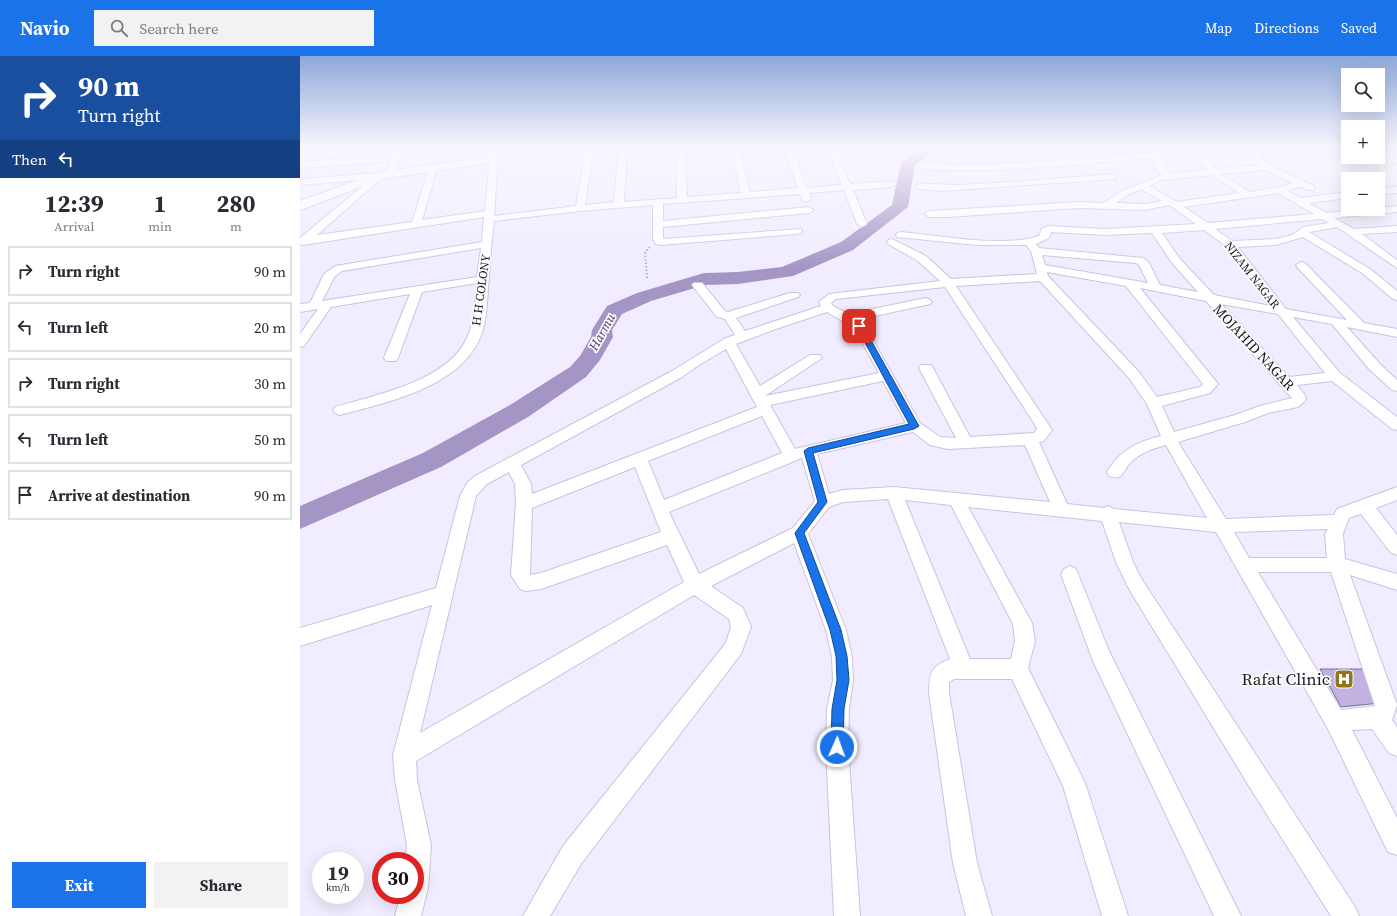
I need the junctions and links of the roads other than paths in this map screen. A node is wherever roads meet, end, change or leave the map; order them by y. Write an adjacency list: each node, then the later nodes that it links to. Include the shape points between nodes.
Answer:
1 (349, 188): 27 (main road)
2 (369, 188): 44 (street)
3 (427, 188): 34 (street)
4 (492, 188): 33 (street, H H COLONY)
5 (583, 188): 29 (street)
6 (620, 188): 25 (street)
7 (682, 188): 22 (street)
8 (745, 188): 19 (street)
9 (815, 188): 15 (street)
10 (848, 188): 36 (street)
11 (1137, 188): 28 (street)
12 (1142, 188): 26 (street, NIZAM NAGAR)
13 (1237, 188): 20 (street)
14 (1286, 188): 16 (street)
15 (802, 189): 19 (street); 35 (street, via 811,214)
16 (1280, 190): 20 (street); 23 (street)
17 (1397, 190): 18 (street)
18 (1385, 191)
19 (746, 194): 22 (street)
20 (1247, 194): 26 (street)
21 (1341, 196): 23 (street)
22 (682, 199): 24 (street)
23 (1300, 200): 32 (street)
24 (658, 201): 25 (street); 35 (street)
25 (619, 204): 29 (street)
26 (1174, 204): 28 (street, via 1145,207); 38 (street, NIZAM NAGAR)
27 (300, 206)
28 (1106, 206): 31 (street, via 1079,205)
29 (580, 208): 33 (street)
30 (1397, 209): 32 (street)
31 (929, 214)
32 (1323, 215): 37 (street); 38 (street)
33 (490, 216): 34 (street); 45 (street, H H COLONY)
34 (416, 224): 44 (street)
35 (658, 224): 41 (street, via 660,242)
36 (862, 224)
37 (1340, 224): 42 (street); 43 (street)
38 (1206, 225): 40 (street); 46 (street, NIZAM NAGAR)
39 (1397, 229): 43 (street)
40 (1155, 230): 47 (street, via 1105,232 1049,229 1045,231 1045,236); 59 (street, MOJAHID NAGAR, via 1176,261)
41 (797, 231)
42 (1302, 232): 46 (street, via 1296,237 1276,242); 58 (street, via 1366,271)
43 (1352, 232): 48 (street)
44 (301, 243)
45 (487, 244): 51 (street, H H COLONY); 61 (street, via 339,268 330,274)
46 (1230, 244): 64 (street, NIZAM NAGAR)
47 (1032, 246): 50 (street); 52 (street, via 897,238 937,270); 55 (street, via 1139,260 1144,263)
48 (1397, 264)
49 (1301, 265): 68 (street)
50 (1042, 272): 52 (street); 53 (street); 81 (street, via 1134,375)
51 (483, 279): 56 (street); 82 (street, H H COLONY, via 474,336 452,364 432,379 413,388)
52 (948, 283): 63 (street, via 833,296 825,302); 85 (street, via 1045,430 1039,437)
53 (1130, 283): 55 (street); 81 (street, via 1210,384 1206,390)
54 (698, 285): 65 (street, via 721,314)
55 (1156, 288): 59 (street)
56 (417, 290): 61 (street); 73 (street)
57 (794, 295): 65 (street)
58 (1397, 297)
59 (1209, 298): 64 (street); 78 (street, MOJAHID NAGAR)
60 (926, 302): 66 (street)
61 (320, 305): 62 (street); 72 (street)
62 (300, 308)
63 (828, 308): 66 (street); 70 (street)
64 (1282, 312): 67 (street); 77 (street, NIZAM NAGAR)
65 (729, 316): 70 (street)
66 (848, 318): 76 (street, via 859,326)
67 (1336, 322): 68 (street); 79 (street, via 1374,366)
68 (1359, 325): 69 (street)
69 (1397, 333)
70 (742, 336): 71 (street)
71 (728, 342): 80 (street); 91 (street, via 658,385)
72 (300, 343)
73 (391, 358)
74 (815, 358): 80 (street)
75 (926, 368): 87 (street)
76 (886, 376): 80 (street); 84 (street)
77 (1335, 376): 78 (street); 83 (street, NIZAM NAGAR)
78 (1286, 382): 86 (street, MOJAHID NAGAR, via 1298,395 1298,400 1293,404 1265,409)
79 (1397, 387)
80 (761, 402): 89 (street); 90 (street)
81 (1154, 403): 86 (street)
82 (340, 410)
83 (1397, 425)
84 (914, 426): 87 (street, via 935,441 948,444); 88 (street)
85 (1030, 439): 87 (street); 100 (street)
86 (1170, 440): 92 (street, MOJAHID NAGAR, via 1144,446 1133,452 1124,458); 103 (street)
87 (965, 442)
88 (808, 451): 89 (street); 96 (street)
89 (791, 455): 99 (street)
90 (639, 458): 97 (street); 99 (street)
91 (512, 462): 97 (street, via 523,484); 112 (street, via 481,480 468,496)
92 (1115, 472)
93 (894, 493): 95 (street); 96 (street, via 842,496); 114 (street)
94 (1397, 493): 98 (street)
95 (956, 498): 100 (street); 115 (street, via 1022,623 1026,637 1025,650)
96 (823, 502): 104 (street)
97 (524, 504): 105 (street, via 520,575 526,583 541,581)
98 (1364, 505): 102 (street, via 1342,514); 106 (street)
99 (660, 509): 105 (street)
100 (1061, 509): 101 (street)
101 (1108, 513): 103 (street); 129 (street, via 1124,564 1136,587)
102 (1338, 522): 103 (street); 108 (street, via 1334,534)
103 (1220, 526): 107 (street)
104 (799, 533): 111 (street); 125 (street, via 836,630 842,656 843,680 838,709 837,747)
105 (671, 536): 111 (street)
106 (1397, 548)
107 (1244, 565): 108 (street); 117 (street)
108 (1337, 565): 110 (street); 116 (street, via 1386,705 1384,713)
109 (1070, 574): 128 (street, via 1100,654)
110 (1397, 582)
111 (695, 585): 119 (street); 124 (street, via 736,614 741,627 734,648 572,855)
112 (445, 593): 113 (street); 119 (street, via 411,719)
113 (300, 637)
114 (964, 669): 115 (street); 126 (street, via 950,669 938,678 965,863)
115 (1018, 669): 127 (street, via 1074,783)
116 (1377, 718): 117 (street); 118 (street)
117 (1336, 721): 120 (street)
118 (1397, 745)
119 (404, 756): 121 (street)
120 (1397, 843)
121 (418, 852)
122 (411, 904): 123 (street)
123 (408, 916)
124 (536, 916)
125 (847, 916)
126 (979, 916)
127 (1115, 916)
128 (1228, 916)
129 (1346, 916)

